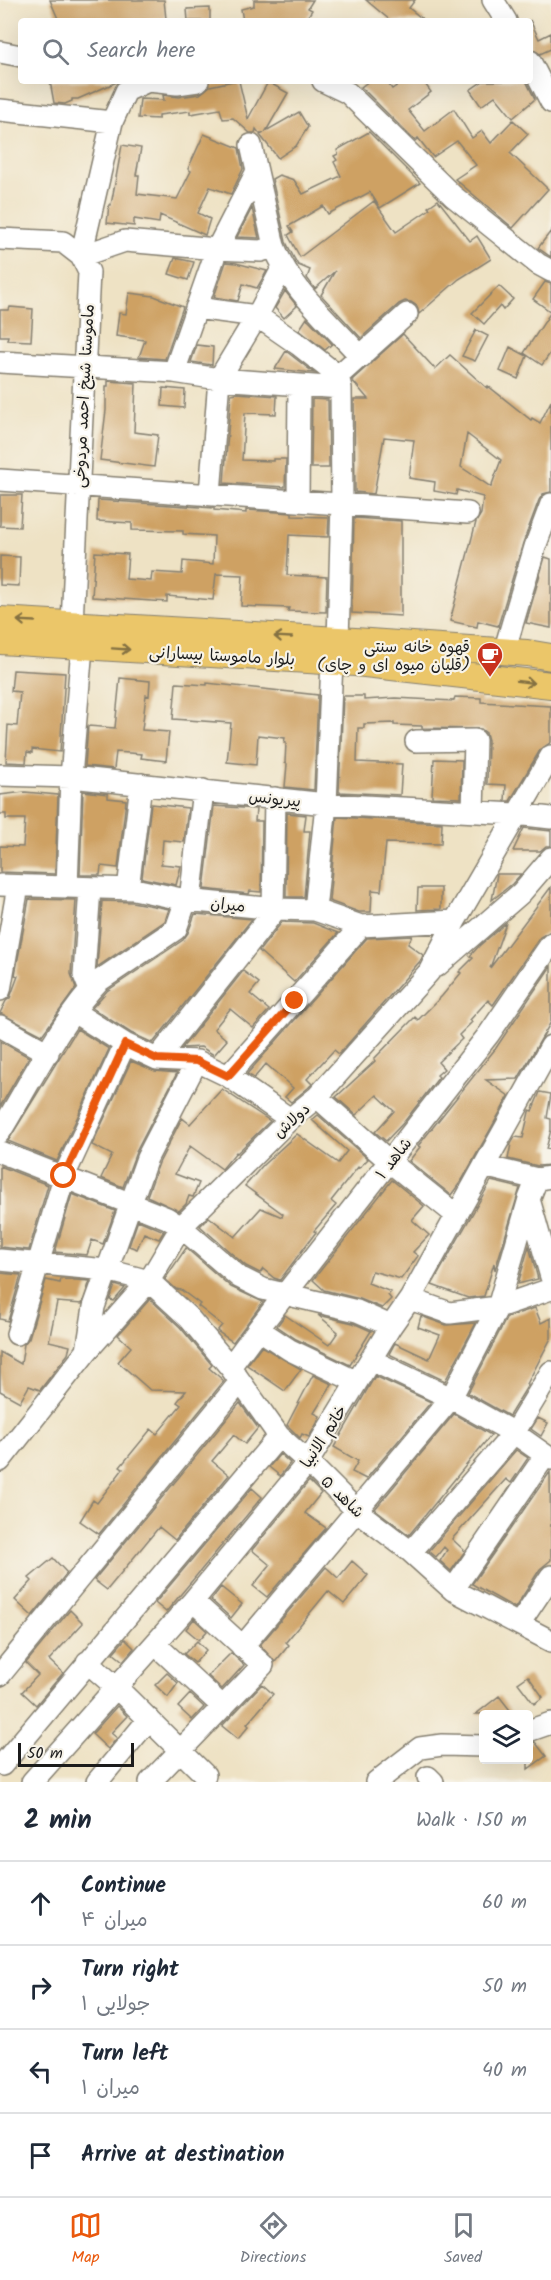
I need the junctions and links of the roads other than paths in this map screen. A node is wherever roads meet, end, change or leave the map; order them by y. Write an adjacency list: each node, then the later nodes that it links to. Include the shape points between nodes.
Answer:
1 (493, 0): 2 (street)
2 (504, 18)
3 (0, 52): 4 (street)
4 (18, 55)
5 (533, 67): 8 (street)
6 (141, 84): 10 (street, via 126,91)
7 (329, 84): 18 (street, via 348,93 453,196)
8 (551, 102)
9 (0, 111): 10 (street)
10 (112, 122): 16 (street)
11 (250, 145): 12 (street)
12 (257, 171): 14 (street); 15 (street)
13 (0, 239): 16 (street, via 63,242)
14 (273, 246): 15 (street, via 261,251); 17 (street)
15 (217, 249): 16 (street, via 125,241); 19 (street)
16 (81, 256): 24 (street, ماموستا شیخ احمد مردوخی, via 89,272)
17 (283, 267): 21 (street); 22 (street, via 312,306)
18 (551, 271)
19 (196, 308): 21 (street); 25 (street)
20 (407, 314): 22 (street)
21 (257, 316): 26 (street); 27 (street, via 299,345)
22 (361, 357): 27 (street)
23 (0, 362): 24 (street)
24 (84, 367): 25 (street); 30 (street, ماموستا شیخ احمد مردوخی)
25 (174, 372): 26 (street)
26 (219, 379): 28 (street); 31 (street)
27 (340, 382): 28 (street); 33 (street)
28 (299, 386): 32 (street)
29 (0, 480): 30 (street)
30 (79, 484): 31 (street); 37 (street, ماموستا شیخ احمد مردوخی)
31 (210, 494): 32 (street)
32 (298, 500): 33 (street)
33 (342, 504): 35 (street); 39 (street)
34 (551, 504): 40 (street)
35 (468, 513)
36 (0, 620): 37 (main road, بلوار ماموستا بیسارانی, one-way to 36)
37 (77, 635): 38 (main road, بلوار ماموستا بیسارانی); 39 (main road, بلوار ماموستا بیسارانی); 46 (street, ماموستا شیخ احمد مردوخی)
38 (0, 641)
39 (335, 651): 40 (main road, بلوار ماموستا بیسارانی); 42 (main road, بلوار ماموستا بیسارانی, one-way to 42); 50 (street)
40 (504, 652): 41 (main road, بلوار ماموستا بیسارانی)
41 (551, 657)
42 (551, 685)
43 (416, 741): 51 (street, via 475,740)
44 (551, 756): 52 (street, دولاش)
45 (0, 775): 46 (street, پیریونس)
46 (71, 777): 47 (street, پیریونس); 56 (street, ماموستا شیخ احمد مردوخی)
47 (141, 784): 48 (street, پیریونس); 58 (street)
48 (203, 790): 49 (street, پیریونس); 59 (street)
49 (275, 798): 50 (street, پیریونس); 60 (street)
50 (326, 804): 51 (street, پیریونس); 61 (street)
51 (473, 811): 52 (street, پیریونس)
52 (516, 814): 53 (street, پیریونس); 62 (street, دولاش)
53 (551, 818)
54 (551, 858): 66 (street, via 521,893)
55 (9, 886): 56 (street, میران); 65 (street)
56 (67, 887): 57 (street, میران)
57 (90, 888): 58 (street, میران); 68 (street, via 84,975)
58 (128, 889): 59 (street, میران)
59 (188, 900): 60 (street, میران); 68 (street, via 176,929)
60 (274, 909): 61 (street, میران); 74 (street)
61 (315, 910): 63 (street, میران)
62 (455, 921): 63 (street, میران); 66 (street, دولاش)
63 (361, 926): 76 (street)
64 (551, 944): 81 (street, شاهد ۱, via 489,1034)
65 (4, 948): 67 (street)
66 (429, 972): 77 (street, دولاش)
67 (0, 990)
68 (90, 990): 69 (street)
69 (74, 1012): 71 (street); 73 (street)
70 (0, 1026): 73 (street)
71 (125, 1044): 74 (street); 83 (street)
72 (551, 1046): 82 (street, خاتم الانبیا)
73 (48, 1053): 79 (street)
74 (157, 1059): 75 (street)
75 (197, 1061): 76 (street); 86 (street, via 147,1158)
76 (228, 1076): 78 (street)
77 (317, 1097): 78 (street, دولاش); 81 (street)
78 (290, 1119): 88 (street, دولاش)
79 (0, 1132)
80 (0, 1152): 83 (street)
81 (390, 1162): 87 (street); 95 (street, شاهد ۱)
82 (484, 1166): 84 (street); 87 (street, خاتم الانبیا)
83 (64, 1176): 86 (street); 90 (street)
84 (544, 1178): 85 (street)
85 (529, 1199): 92 (street); 97 (street)
86 (131, 1204): 88 (street); 91 (street)
87 (456, 1215): 96 (street, خاتم الانبیا)
88 (181, 1227): 93 (street, دولاش); 95 (street, via 239,1277 263,1289)
89 (0, 1260): 90 (street)
90 (38, 1264): 91 (street); 100 (street)
91 (107, 1270): 93 (street); 101 (street, via 94,1307)
92 (551, 1276)
93 (149, 1281): 101 (street, دولاش); 104 (street, شاهد ۵, via 189,1318)
94 (551, 1289): 97 (street)
95 (286, 1293): 98 (street, via 357,1311); 99 (street, شاهد ۱)
96 (410, 1299): 97 (street, via 450,1313); 98 (street, خاتم الانبیا)
97 (498, 1307): 106 (street)
98 (391, 1326): 102 (street, خاتم الانبیا)
99 (258, 1329): 104 (street, شاهد ۱); 105 (street, via 290,1350)
100 (17, 1334)
101 (87, 1351): 110 (street, دولاش)
102 (371, 1360): 105 (street, خاتم الانبیا); 106 (street)
103 (551, 1372): 107 (street)
104 (235, 1374): 108 (street, شاهد ۵); 122 (street, شاهد ۱)
105 (357, 1382): 111 (street, خاتم الانبیا)
106 (451, 1398): 107 (street); 112 (street)
107 (514, 1433): 109 (street); 113 (street)
108 (279, 1436): 111 (street, شاهد ۵); 121 (street)
109 (548, 1457): 115 (street)
110 (0, 1461)
111 (308, 1462): 112 (street, شاهد ۵); 116 (street, خاتم الانبیا)
112 (357, 1512): 113 (street, شاهد ۵); 120 (street)
113 (411, 1552): 115 (street, شاهد ۵)
114 (551, 1576): 117 (street)
115 (453, 1590): 117 (street, شاهد ۵)
116 (193, 1601): 119 (street, خاتم الانبیا); 120 (street)
117 (519, 1624): 118 (street, شاهد ۵)
118 (551, 1641)
119 (155, 1644): 123 (street, خاتم الانبیا); 124 (street)
120 (242, 1647): 124 (street, via 263,1665)
121 (87, 1662): 123 (street); 130 (street)
122 (0, 1675)
123 (117, 1688): 125 (street); 132 (street, خاتم الانبیا)
124 (223, 1707): 129 (street)
125 (149, 1719): 129 (street); 133 (street)
126 (551, 1723): 127 (street)
127 (533, 1729)
128 (479, 1746): 135 (street, via 420,1748)
129 (180, 1751): 131 (street); 134 (street)
130 (2, 1765)
131 (205, 1775)
132 (32, 1782)
133 (97, 1782)
134 (150, 1782)
135 (376, 1782)

